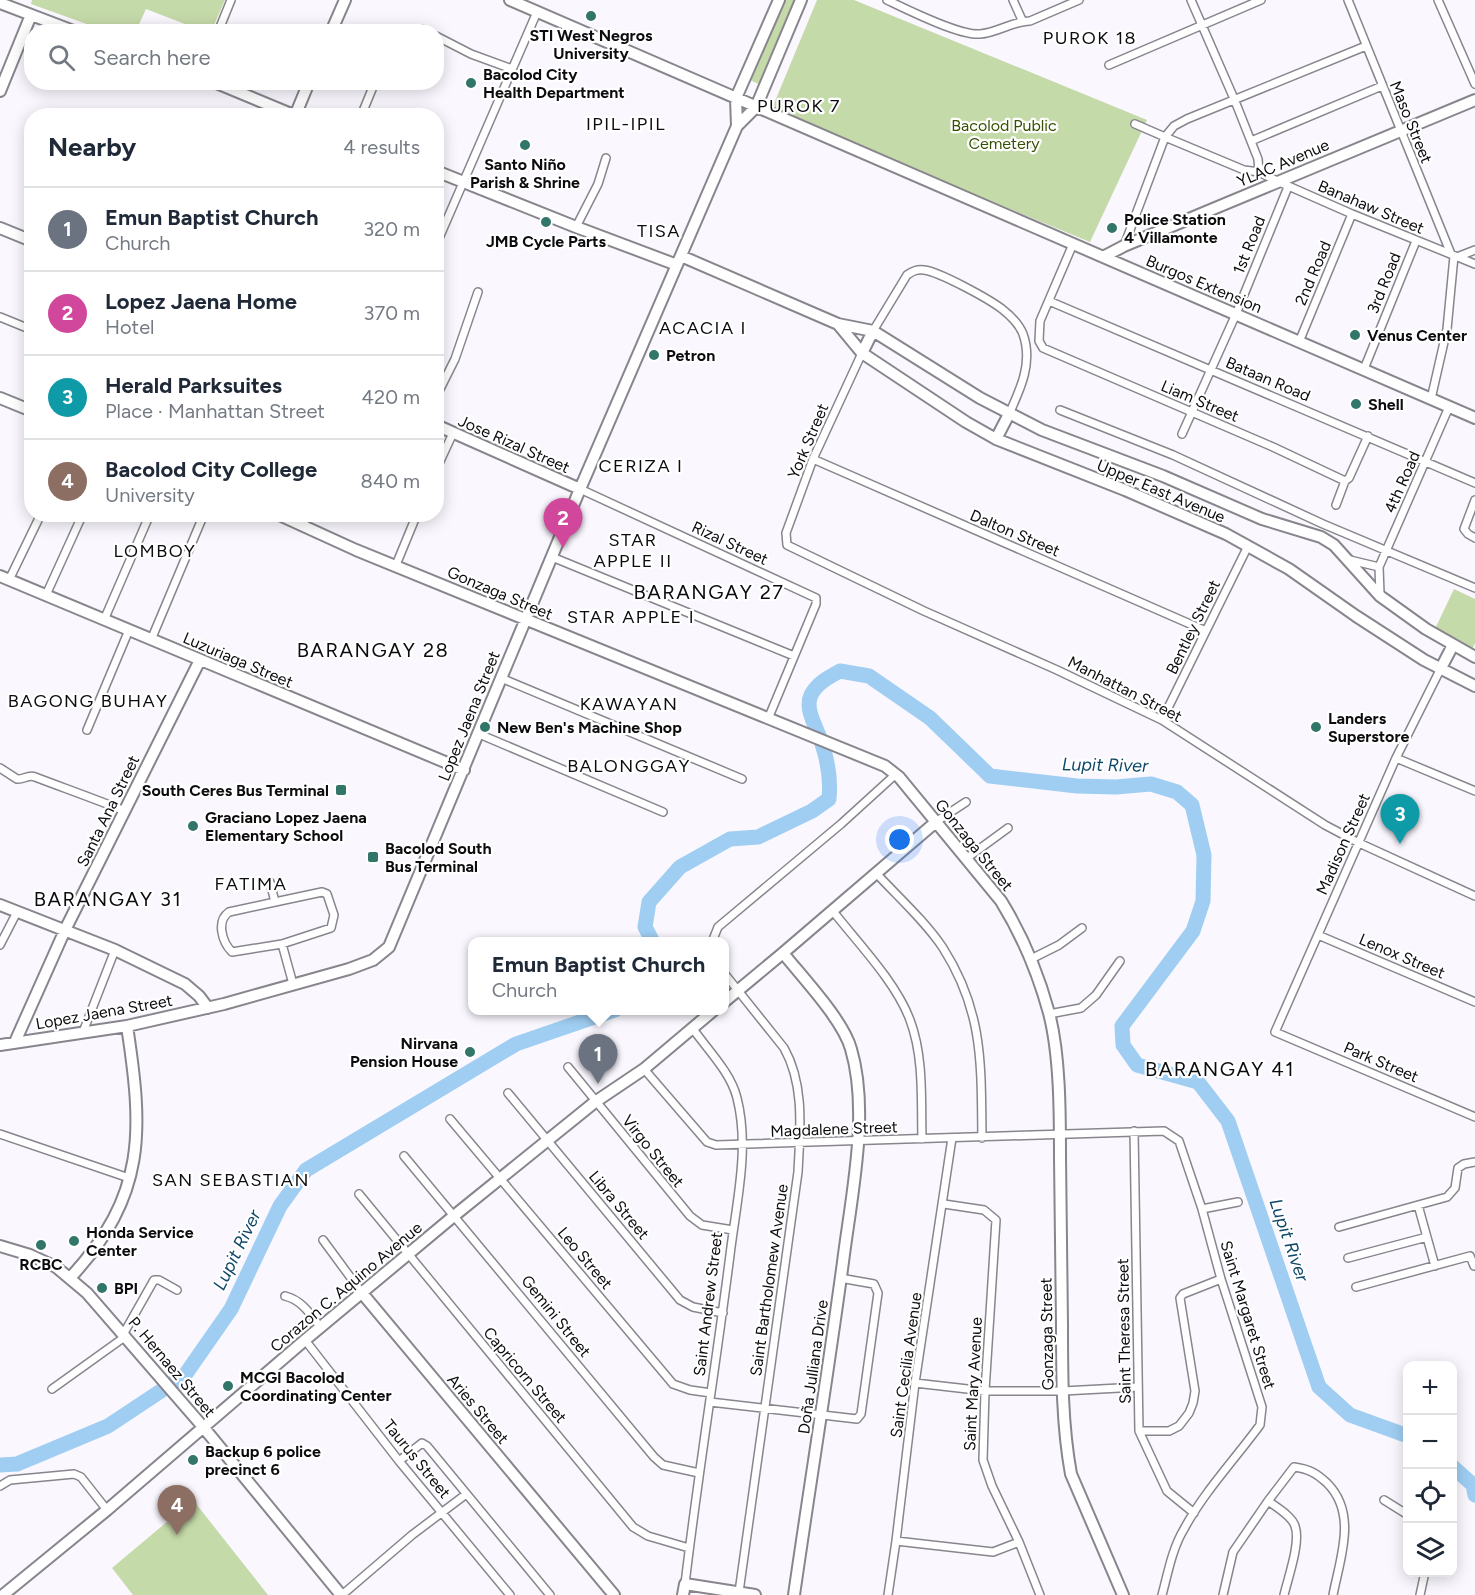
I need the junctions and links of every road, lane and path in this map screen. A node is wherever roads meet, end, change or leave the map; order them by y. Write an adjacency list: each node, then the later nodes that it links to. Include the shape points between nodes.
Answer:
1 (231, 0): 19 (street)
2 (345, 0): 20 (street)
3 (510, 0): 14 (street, Burgos Extension)
4 (779, 0): 33 (street, Lopez Jaena Street)
5 (801, 0): 36 (street, Lopez Jaena Street)
6 (887, 0): 16 (street, via 968,34 982,34)
7 (1013, 0): 16 (street)
8 (1079, 0): 16 (street, via 1030,21)
9 (1191, 0): 21 (street)
10 (1261, 0): 21 (street)
11 (1347, 0): 24 (street, Maso Street)
12 (1438, 0): 27 (street)
13 (0, 3): 15 (street)
14 (537, 12): 26 (street); 33 (street, Burgos Extension)
15 (31, 15): 17 (street); 18 (street)
16 (1022, 20)
17 (27, 24)
18 (55, 24)
19 (221, 24)
20 (334, 24)
21 (1201, 25): 25 (street); 35 (street)
22 (24, 32): 32 (street)
23 (444, 40): 26 (street)
24 (1366, 46): 28 (street, Maso Street); 35 (street)
25 (1109, 65)
26 (512, 69): 48 (street)
27 (1475, 84)
28 (1382, 86): 42 (street, Maso Street); 44 (street)
29 (234, 90): 37 (street)
30 (306, 90): 38 (street)
31 (372, 90): 39 (street)
32 (0, 91)
33 (736, 98): 36 (street, Burgos Extension); 41 (street, Lopez Jaena Street)
34 (1475, 100): 42 (street, YLAC Avenue)
35 (1235, 101): 43 (street, via 1174,126); 44 (street)
36 (756, 107): 41 (street, Lopez Jaena Street); 57 (street, Burgos Extension)
37 (278, 108)
38 (298, 108)
39 (364, 108)
40 (1136, 124): 43 (street, Banahaw Street)
41 (737, 126): 62 (street, Lopez Jaena Street)
42 (1401, 131): 49 (street, YLAC Avenue); 60 (street, Maso Street)
43 (1165, 137): 46 (street, Banahaw Street, via 1244,170); 58 (street)
44 (1251, 141): 46 (street)
45 (606, 158): 53 (street, via 598,184)
46 (1259, 171): 49 (street, Banahaw Street)
47 (444, 174): 48 (street, Upper East Avenue)
48 (462, 182): 52 (street); 53 (street, Upper East Avenue)
49 (1276, 182): 50 (street, Banahaw Street); 58 (street, YLAC Avenue)
50 (1288, 186): 51 (street, Banahaw Street); 66 (street, 1st Road)
51 (1352, 214): 56 (street, Banahaw Street); 71 (street, 2nd Road)
52 (444, 226)
53 (576, 227): 62 (street, Upper East Avenue)
54 (0, 228): 55 (street)
55 (24, 238)
56 (1416, 241): 60 (street, Banahaw Street); 74 (street, 3rd Road)
57 (1073, 244): 61 (street, Burgos Extension); 65 (street)
58 (1124, 246): 61 (street, YLAC Avenue)
59 (1475, 249): 60 (street)
60 (1454, 255): 63 (street, Banahaw Street); 77 (street, via 1447,329)
61 (1103, 257): 66 (street, Burgos Extension)
62 (679, 260): 68 (street, Upper East Avenue); 94 (street, Lopez Jaena Street)
63 (1475, 264)
64 (478, 292): 75 (street)
65 (1049, 301): 73 (street, Bataan Road); 81 (street, Liam Street, via 1040,321 1039,341 1043,348)
66 (1236, 314): 71 (street, Burgos Extension); 73 (street, 1st Road)
67 (0, 317): 69 (street)
68 (838, 324): 70 (street, Upper East Avenue); 72 (street, Upper East Avenue)
69 (24, 327)
70 (873, 331): 72 (street); 82 (street, Upper East Avenue); 82 (street, via 907,275 914,270 930,271 993,303 1017,323 1026,346 1023,381)
71 (1299, 342): 74 (street, Burgos Extension)
72 (862, 353): 88 (street, Upper East Avenue); 90 (street, York Street)
73 (1211, 369): 81 (street, 1st Road); 87 (street, Bataan Road)
74 (1364, 369): 77 (street, Burgos Extension)
75 (444, 381)
76 (0, 398): 79 (street)
77 (1431, 399): 78 (street, Burgos Extension)
78 (1449, 407): 83 (street, Burgos Extension); 91 (street, 4th Road)
79 (24, 408)
80 (1060, 410): 108 (street, via 1173,455)
81 (1192, 412): 86 (street, 1st Road); 92 (street, Liam Street)
82 (1009, 414): 88 (street); 110 (street, Upper East Avenue, via 1251,515 1321,537)
83 (1475, 418)
84 (444, 429): 85 (street, Jose Rizal Street)
85 (453, 433): 89 (street); 94 (street, Jose Rizal Street)
86 (1182, 434)
87 (1368, 436): 91 (street, Bataan Road); 92 (street)
88 (996, 439): 107 (street, Upper East Avenue, via 1197,520)
89 (444, 453)
90 (813, 459): 106 (street, York Street); 120 (street, Dalton Street)
91 (1426, 462): 93 (street, Bataan Road); 108 (street, 4th Road)
92 (1345, 481): 96 (street)
93 (1475, 483)
94 (580, 489): 109 (street, Lopez Jaena Street); 123 (street, Rizal Street, via 816,598)
95 (1475, 500): 105 (street, via 1464,529)
96 (1336, 505)
97 (36, 522): 113 (street)
98 (79, 522): 115 (street)
99 (147, 522): 117 (street)
100 (201, 522): 121 (street)
101 (294, 522): 104 (street, Gonzaga Street)
102 (305, 522): 104 (street)
103 (414, 522): 111 (street)
104 (303, 526): 111 (street, Gonzaga Street)
105 (1475, 538)
106 (785, 541): 130 (street, Manhattan Street, via 791,548)
107 (1248, 546): 120 (street, Bentley Street); 126 (street, Upper East Avenue)
108 (1387, 550): 112 (street, 4th Road); 114 (street)
109 (552, 557): 118 (street, Lopez Jaena Street); 123 (street)
110 (1347, 559): 112 (street); 116 (street, Upper East Avenue)
111 (396, 565): 118 (street, Gonzaga Street)
112 (1379, 567): 116 (street, 4th Road)
113 (4, 578): 115 (street, Luzuriaga Street)
114 (1475, 588)
115 (46, 595): 117 (street, Luzuriaga Street)
116 (1380, 596): 122 (street, Upper East Avenue)
117 (104, 620): 119 (street, Luzuriaga Street)
118 (525, 620): 127 (street, Lopez Jaena Street); 129 (street, Gonzaga Street)
119 (129, 630): 121 (street, Luzuriaga Street); 131 (street)
120 (1206, 631): 130 (street, Bentley Street)
121 (152, 640): 125 (street, Luzuriaga Street)
122 (1453, 645): 124 (street, Upper East Avenue); 126 (street)
123 (794, 656): 129 (street, Rizal Street)
124 (1475, 657)
125 (200, 660): 135 (street, Luzuriaga Street); 140 (street, Santa Ana Street)
126 (1440, 670): 128 (street, Upper East Avenue); 133 (street, Madison Street)
127 (501, 678): 132 (street, Lopez Jaena Street); 137 (street)
128 (1475, 686)
129 (768, 719): 136 (street, Gonzaga Street, via 877,762)
130 (1162, 720): 144 (street, Manhattan Street, via 1301,811)
131 (87, 730)
132 (479, 734): 135 (street, Lopez Jaena Street); 141 (street)
133 (1396, 758): 138 (street); 144 (street, Madison Street)
134 (0, 768): 140 (street, via 16,779 35,777 56,783)
135 (464, 770): 164 (street, Lopez Jaena Street, via 389,947 361,965)
136 (896, 774): 142 (street, Gonzaga Street); 156 (street, via 718,927)
137 (742, 779)
138 (1475, 791)
139 (966, 802): 142 (street)
140 (124, 811): 154 (street, Santa Ana Street)
141 (663, 812)
142 (937, 821): 145 (street, Gonzaga Street); 146 (street)
143 (1008, 828): 145 (street)
144 (1359, 843): 148 (street, Manhattan Street); 155 (street, Madison Street)
145 (967, 858): 161 (street, Gonzaga Street, via 1011,916)
146 (876, 873): 151 (street); 187 (street, via 943,948 963,986 975,1020 980,1054)
147 (270, 882): 149 (street)
148 (1475, 897)
149 (275, 902): 157 (street, via 322,892 327,894 334,915 331,928); 157 (street, via 229,912 220,922 232,952)
150 (0, 905): 152 (street)
151 (832, 910): 160 (street); 188 (street, via 889,982 910,1019 919,1059)
152 (17, 912): 154 (street); 158 (street)
153 (1082, 928): 161 (street)
154 (65, 930): 159 (street); 175 (street, Santa Ana Street)
155 (1318, 935): 167 (street, Lenox Street); 174 (street, Madison Street)
156 (714, 937)
157 (282, 944): 164 (street)
158 (0, 945)
159 (115, 950): 168 (street, via 185,984); 173 (street)
160 (783, 953): 165 (street); 190 (street, Doña Julliana Drive, via 838,1024 851,1048)
161 (1031, 959): 169 (street, Gonzaga Street)
162 (1120, 962): 169 (street, via 1096,995 1081,1008)
163 (729, 979): 165 (street, Saint Bartholomew Avenue)
164 (293, 984): 168 (street, Lopez Jaena Street)
165 (738, 989): 166 (street); 191 (street, Saint Bartholomew Avenue, via 792,1061 801,1128)
166 (729, 997)
167 (1475, 1002)
168 (208, 1008): 171 (street, Lopez Jaena Street)
169 (1049, 1014): 185 (street, Gonzaga Street)
170 (709, 1015): 172 (street, Corazon C. Aquino Avenue)
171 (127, 1026): 173 (street, Lopez Jaena Street); 195 (street, via 137,1126)
172 (693, 1029): 178 (street, Corazon C. Aquino Avenue); 192 (street, Saint Andrew Street, via 726,1073 736,1094)
173 (82, 1032): 175 (street, Lopez Jaena Street)
174 (1275, 1032): 181 (street, Park Street)
175 (15, 1042): 176 (street, Lopez Jaena Street)
176 (0, 1045)
177 (568, 1068): 180 (street, Virgo Street)
178 (644, 1069): 180 (street, Corazon C. Aquino Avenue); 192 (street, Magdalene Street, via 707,1142)
179 (508, 1093): 189 (street, Libra Street)
180 (595, 1102): 189 (street, Corazon C. Aquino Avenue); 204 (street, Virgo Street, via 690,1216 702,1225)
181 (1475, 1117)
182 (450, 1119): 196 (street, Leo Street)
183 (1134, 1131): 185 (street, Saint Margaret Street); 201 (street, Saint Margaret Street, via 1164,1131 1179,1141); 224 (street, Saint Theresa Street)
184 (0, 1134): 195 (street)
185 (1060, 1134): 187 (street, Magdalene Street); 227 (street, Gonzaga Street)
186 (952, 1138): 187 (street, Magdalene Street); 188 (street, Magdalene Street); 199 (street, Saint Cecilia Avenue)
187 (982, 1138)
188 (922, 1139): 190 (street, Magdalene Street)
189 (548, 1140): 196 (street, Corazon C. Aquino Avenue); 219 (street, Libra Street, via 680,1300)
190 (859, 1142): 191 (street, Magdalene Street); 213 (street, Doña Julliana Drive)
191 (799, 1144): 192 (street, Magdalene Street); 230 (street, Saint Bartholomew Avenue)
192 (742, 1145): 204 (street, Saint Andrew Street)
193 (404, 1156): 202 (street, Gemini Street)
194 (1475, 1162): 200 (street, via 1458,1168 1455,1188 1447,1197)
195 (129, 1178): 212 (street, via 119,1210 105,1235)
196 (501, 1178): 202 (street, Corazon C. Aquino Avenue); 228 (street, Leo Street, via 673,1384)
197 (359, 1194): 208 (street, Capricorn Street)
198 (1238, 1202): 201 (street)
199 (944, 1204): 223 (street, Saint Cecilia Avenue); 226 (street, Saint Mary Avenue, via 984,1210 996,1220)
200 (1418, 1205): 203 (street); 205 (street)
201 (1202, 1209): 214 (street, Saint Margaret Street)
202 (455, 1215): 208 (street, Corazon C. Aquino Avenue); 235 (street, Gemini Street, via 654,1457 663,1465)
203 (1339, 1227)
204 (733, 1230): 219 (street, Saint Andrew Street)
205 (1427, 1237): 209 (street); 210 (street)
206 (323, 1240): 217 (street, Aries Street)
207 (0, 1246): 212 (street, P. Hernaez Street, via 56,1267)
208 (408, 1255): 217 (street, Corazon C. Aquino Avenue); 246 (street, Capricorn Street, via 633,1527 648,1536)
209 (1348, 1258)
210 (1435, 1266): 211 (street, via 1470,1256); 215 (street)
211 (1474, 1266)
212 (70, 1278): 221 (street, P. Hernaez Street)
213 (840, 1278): 231 (street, Doña Julliana Drive); 231 (street, via 874,1284 878,1293 861,1414 852,1420)
214 (1221, 1280): 233 (street, via 1180,1298 1195,1391 1189,1413 1169,1431); 243 (street, Saint Margaret Street, via 1263,1407 1260,1425)
215 (1356, 1287)
216 (177, 1290): 221 (street, via 154,1280)
217 (362, 1293): 220 (street, Corazon C. Aquino Avenue); 254 (street, Aries Street)
218 (285, 1296): 220 (street, via 302,1304)
219 (723, 1313): 228 (street, Saint Andrew Street)
220 (321, 1328): 222 (street, Corazon C. Aquino Avenue)
221 (125, 1334): 225 (street); 232 (street, P. Hernaez Street)
222 (305, 1340): 232 (street, Corazon C. Aquino Avenue); 234 (street, Taurus Street)
223 (915, 1383): 226 (street); 244 (street, Saint Cecilia Avenue)
224 (1138, 1387): 227 (street); 233 (street, Saint Theresa Street)
225 (52, 1389)
226 (985, 1391): 227 (street); 245 (street, Saint Mary Avenue, via 984,1467)
227 (1063, 1391): 259 (street, Gonzaga Street, via 1071,1474)
228 (711, 1393): 229 (street, Saint Andrew Street)
229 (710, 1402): 230 (street); 235 (street, Saint Andrew Street)
230 (764, 1409): 231 (street); 249 (street, Saint Bartholomew Avenue)
231 (821, 1416): 256 (street, Doña Julliana Drive)
232 (204, 1428): 240 (street, Corazon C. Aquino Avenue); 251 (street, P. Hernaez Street)
233 (1139, 1431): 243 (street, Saint Theresa Street, via 1167,1491)
234 (399, 1461): 237 (street, via 422,1443); 241 (street, Taurus Street)
235 (699, 1473): 246 (street, Saint Andrew Street)
236 (0, 1486): 240 (street, via 10,1480 74,1474 81,1477)
237 (465, 1495): 241 (street); 253 (street)
238 (1384, 1500): 242 (street)
239 (1268, 1501): 261 (street, via 1233,1552); 262 (street, via 1296,1526 1296,1544); 263 (street, via 1294,1467 1314,1472 1335,1491 1344,1516 1345,1538)
240 (107, 1510): 250 (street, Corazon C. Aquino Avenue)
241 (443, 1512): 251 (street); 252 (street, Taurus Street)
242 (1403, 1512)
243 (1194, 1513): 260 (street, Saint Margaret Street, via 1175,1548)
244 (896, 1541): 245 (street, via 993,1552); 257 (street, Saint Cecilia Avenue)
245 (1019, 1542): 258 (street, Saint Mary Avenue)
246 (689, 1548): 248 (street, Saint Andrew Street)
247 (1424, 1577): 264 (street)
248 (684, 1589): 249 (street)
249 (739, 1592): 255 (street)
250 (3, 1595)
251 (342, 1595)
252 (510, 1595)
253 (550, 1595)
254 (614, 1595)
255 (755, 1595)
256 (794, 1595)
257 (888, 1595)
258 (1040, 1595)
259 (1123, 1595)
260 (1162, 1595)
261 (1223, 1595)
262 (1284, 1595)
263 (1333, 1595)
264 (1420, 1595)

